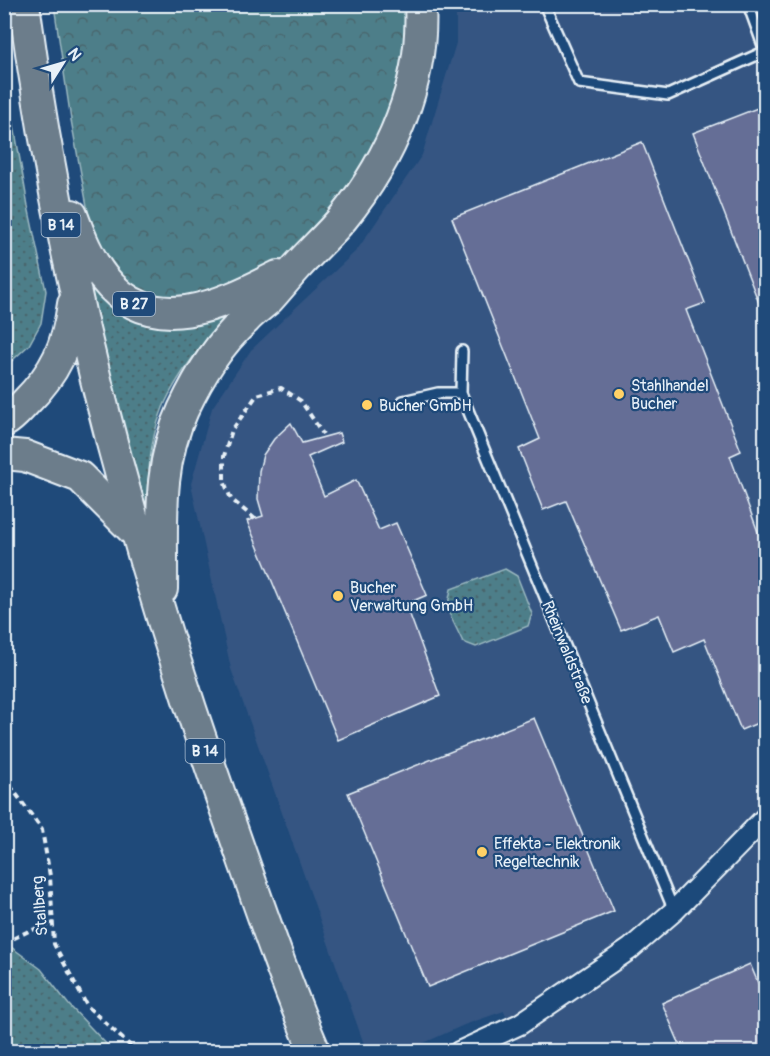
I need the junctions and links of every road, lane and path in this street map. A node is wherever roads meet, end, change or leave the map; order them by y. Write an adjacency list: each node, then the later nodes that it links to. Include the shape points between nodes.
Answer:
1 (24, 4): 6 (main road, B 14)
2 (420, 4): 7 (main road, B 27, via 421,25 411,89 386,153 344,218)
3 (544, 4): 5 (lane, via 579,83 668,95)
4 (748, 4): 5 (lane)
5 (765, 51)
6 (48, 158): 7 (main road, B 27, via 89,254 117,293 133,303 150,310 195,311 237,297); 8 (main road, B 14)
7 (297, 266): 17 (main road, via 215,355 194,389 170,443 162,493)
8 (74, 292): 12 (main road, B 14, via 69,332 61,354 43,385); 16 (main road, B 14)
9 (462, 351): 10 (lane)
10 (461, 393): 11 (lane, via 438,393); 20 (lane, Rheinwaldstraße)
11 (403, 401)
12 (4, 422)
13 (323, 434): 15 (path, via 301,401 281,388 257,395 232,430 224,456 224,481 231,499)
14 (4, 454): 16 (main road, B 14, via 25,456 80,477)
15 (255, 519)
16 (135, 532): 17 (main road, B 14)
17 (162, 619): 24 (main road, B 14, via 288,990)
18 (4, 777): 21 (path, Stallberg, via 42,830)
19 (765, 817): 20 (street)
20 (674, 911): 25 (street, via 630,949 529,1018)
21 (54, 922): 22 (path); 23 (path, Stallberg, via 54,944 87,1006)
22 (4, 943)
23 (137, 1052)
24 (315, 1052)
25 (459, 1052)

